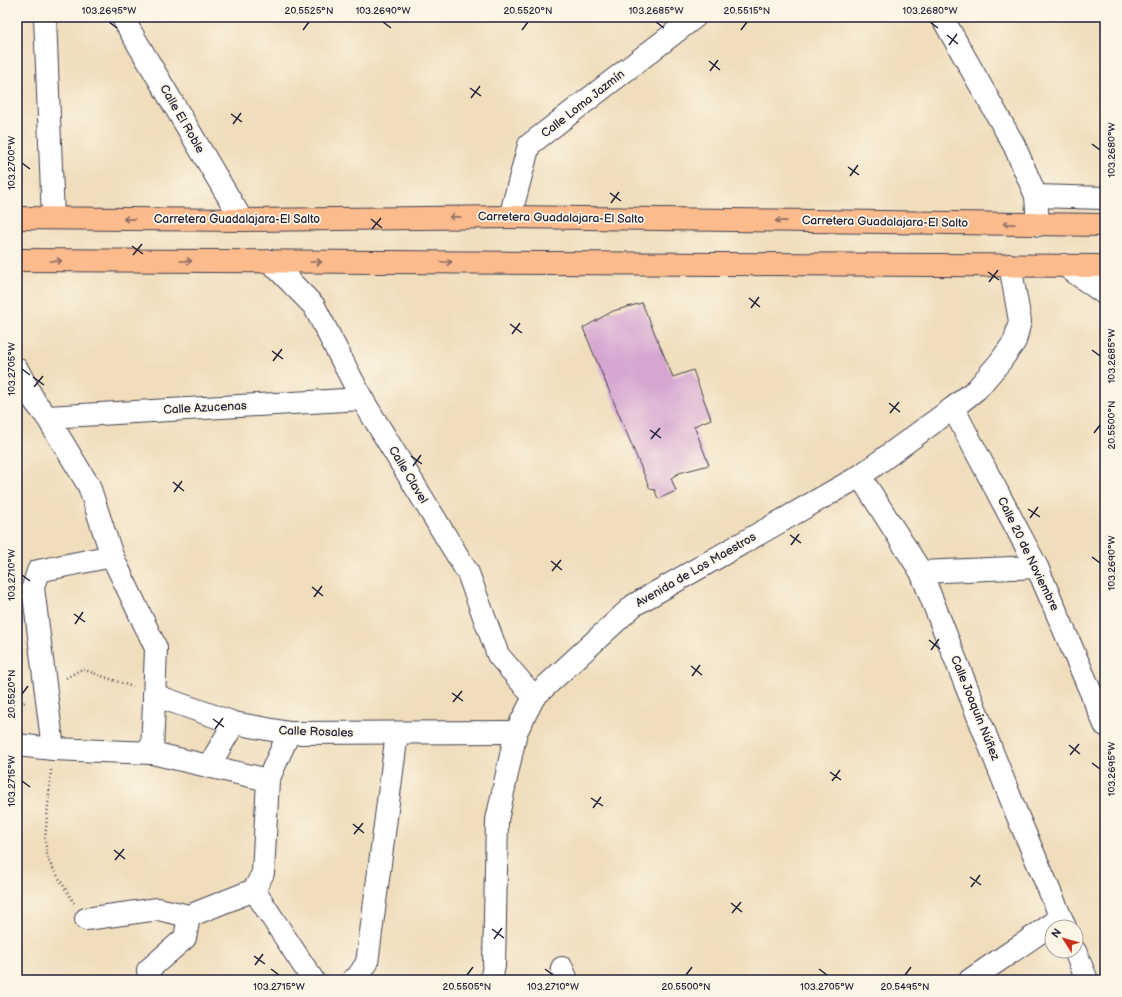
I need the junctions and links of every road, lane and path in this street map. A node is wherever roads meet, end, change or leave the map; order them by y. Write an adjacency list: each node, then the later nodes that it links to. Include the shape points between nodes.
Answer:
1 (45, 17): 9 (street)
2 (122, 17): 10 (street, Calle El Roble)
3 (695, 17): 7 (street, Calle Loma Jazmín, via 529,145)
4 (942, 17): 5 (street, via 1014,145)
5 (1036, 196): 6 (street); 11 (street)
6 (1105, 198)
7 (510, 217): 10 (main road, Carretera Guadalajara-El Salto, one-way to 10); 11 (main road, Carretera Guadalajara-El Salto, one-way to 7)
8 (17, 218): 9 (main road, Carretera Guadalajara-El Salto)
9 (53, 218): 10 (main road, Carretera Guadalajara-El Salto, one-way to 9)
10 (242, 220)
11 (1038, 225): 12 (main road, Carretera Guadalajara-El Salto)
12 (1105, 225)
13 (17, 260): 14 (main road, one-way to 14)
14 (270, 262): 15 (main road, one-way to 15); 20 (street, Calle Clavel, via 314,306)
15 (1010, 265): 16 (main road); 22 (street, Avenida de Los Maestros, via 1020,321 1015,341 977,389)
16 (1064, 266): 17 (main road); 18 (street)
17 (1105, 266)
18 (1105, 294)
19 (17, 369): 21 (street)
20 (362, 399): 21 (street, Calle Azucenas); 29 (street, Calle Clavel, via 468,573 498,655)
21 (33, 407): 24 (street, via 89,486)
22 (953, 408): 23 (street, Avenida de Los Maestros); 25 (street, Calle 20 de Noviembre)
23 (860, 476): 26 (street, Calle Joaquín Núñez); 29 (street, Avenida de Los Maestros, via 634,605)
24 (112, 556): 27 (street, via 38,571 33,587); 28 (street, via 156,648)
25 (1037, 567): 26 (street); 32 (street, Calle 20 de Noviembre)
26 (921, 572): 44 (street, Calle Joaquín Núñez)
27 (46, 688): 28 (path, via 82,669); 30 (path); 37 (street)
28 (154, 695): 31 (street, Calle Rosales); 38 (street)
29 (534, 697): 33 (street, Avenida de Los Maestros)
30 (17, 707)
31 (234, 723): 34 (street, Calle Rosales); 39 (street)
32 (1105, 725)
33 (516, 732): 35 (street, Calle Rosales); 50 (street, Avenida de Los Maestros, via 497,820 494,966)
34 (289, 733): 35 (street, Calle Rosales); 40 (street)
35 (397, 733): 49 (street, via 367,963)
36 (17, 745): 37 (street)
37 (53, 749): 38 (street); 43 (path, via 45,840 48,860)
38 (152, 753): 39 (street)
39 (209, 766): 40 (street)
40 (268, 780): 41 (street, via 263,873)
41 (254, 890): 42 (street); 48 (street)
42 (189, 916): 43 (street, via 158,909); 47 (street, via 185,938)
43 (86, 919)
44 (1061, 919)
45 (1044, 935): 51 (street)
46 (1077, 959): 52 (street)
47 (148, 970)
48 (313, 980)
49 (353, 980)
50 (491, 980)
51 (970, 980)
52 (1086, 980)

